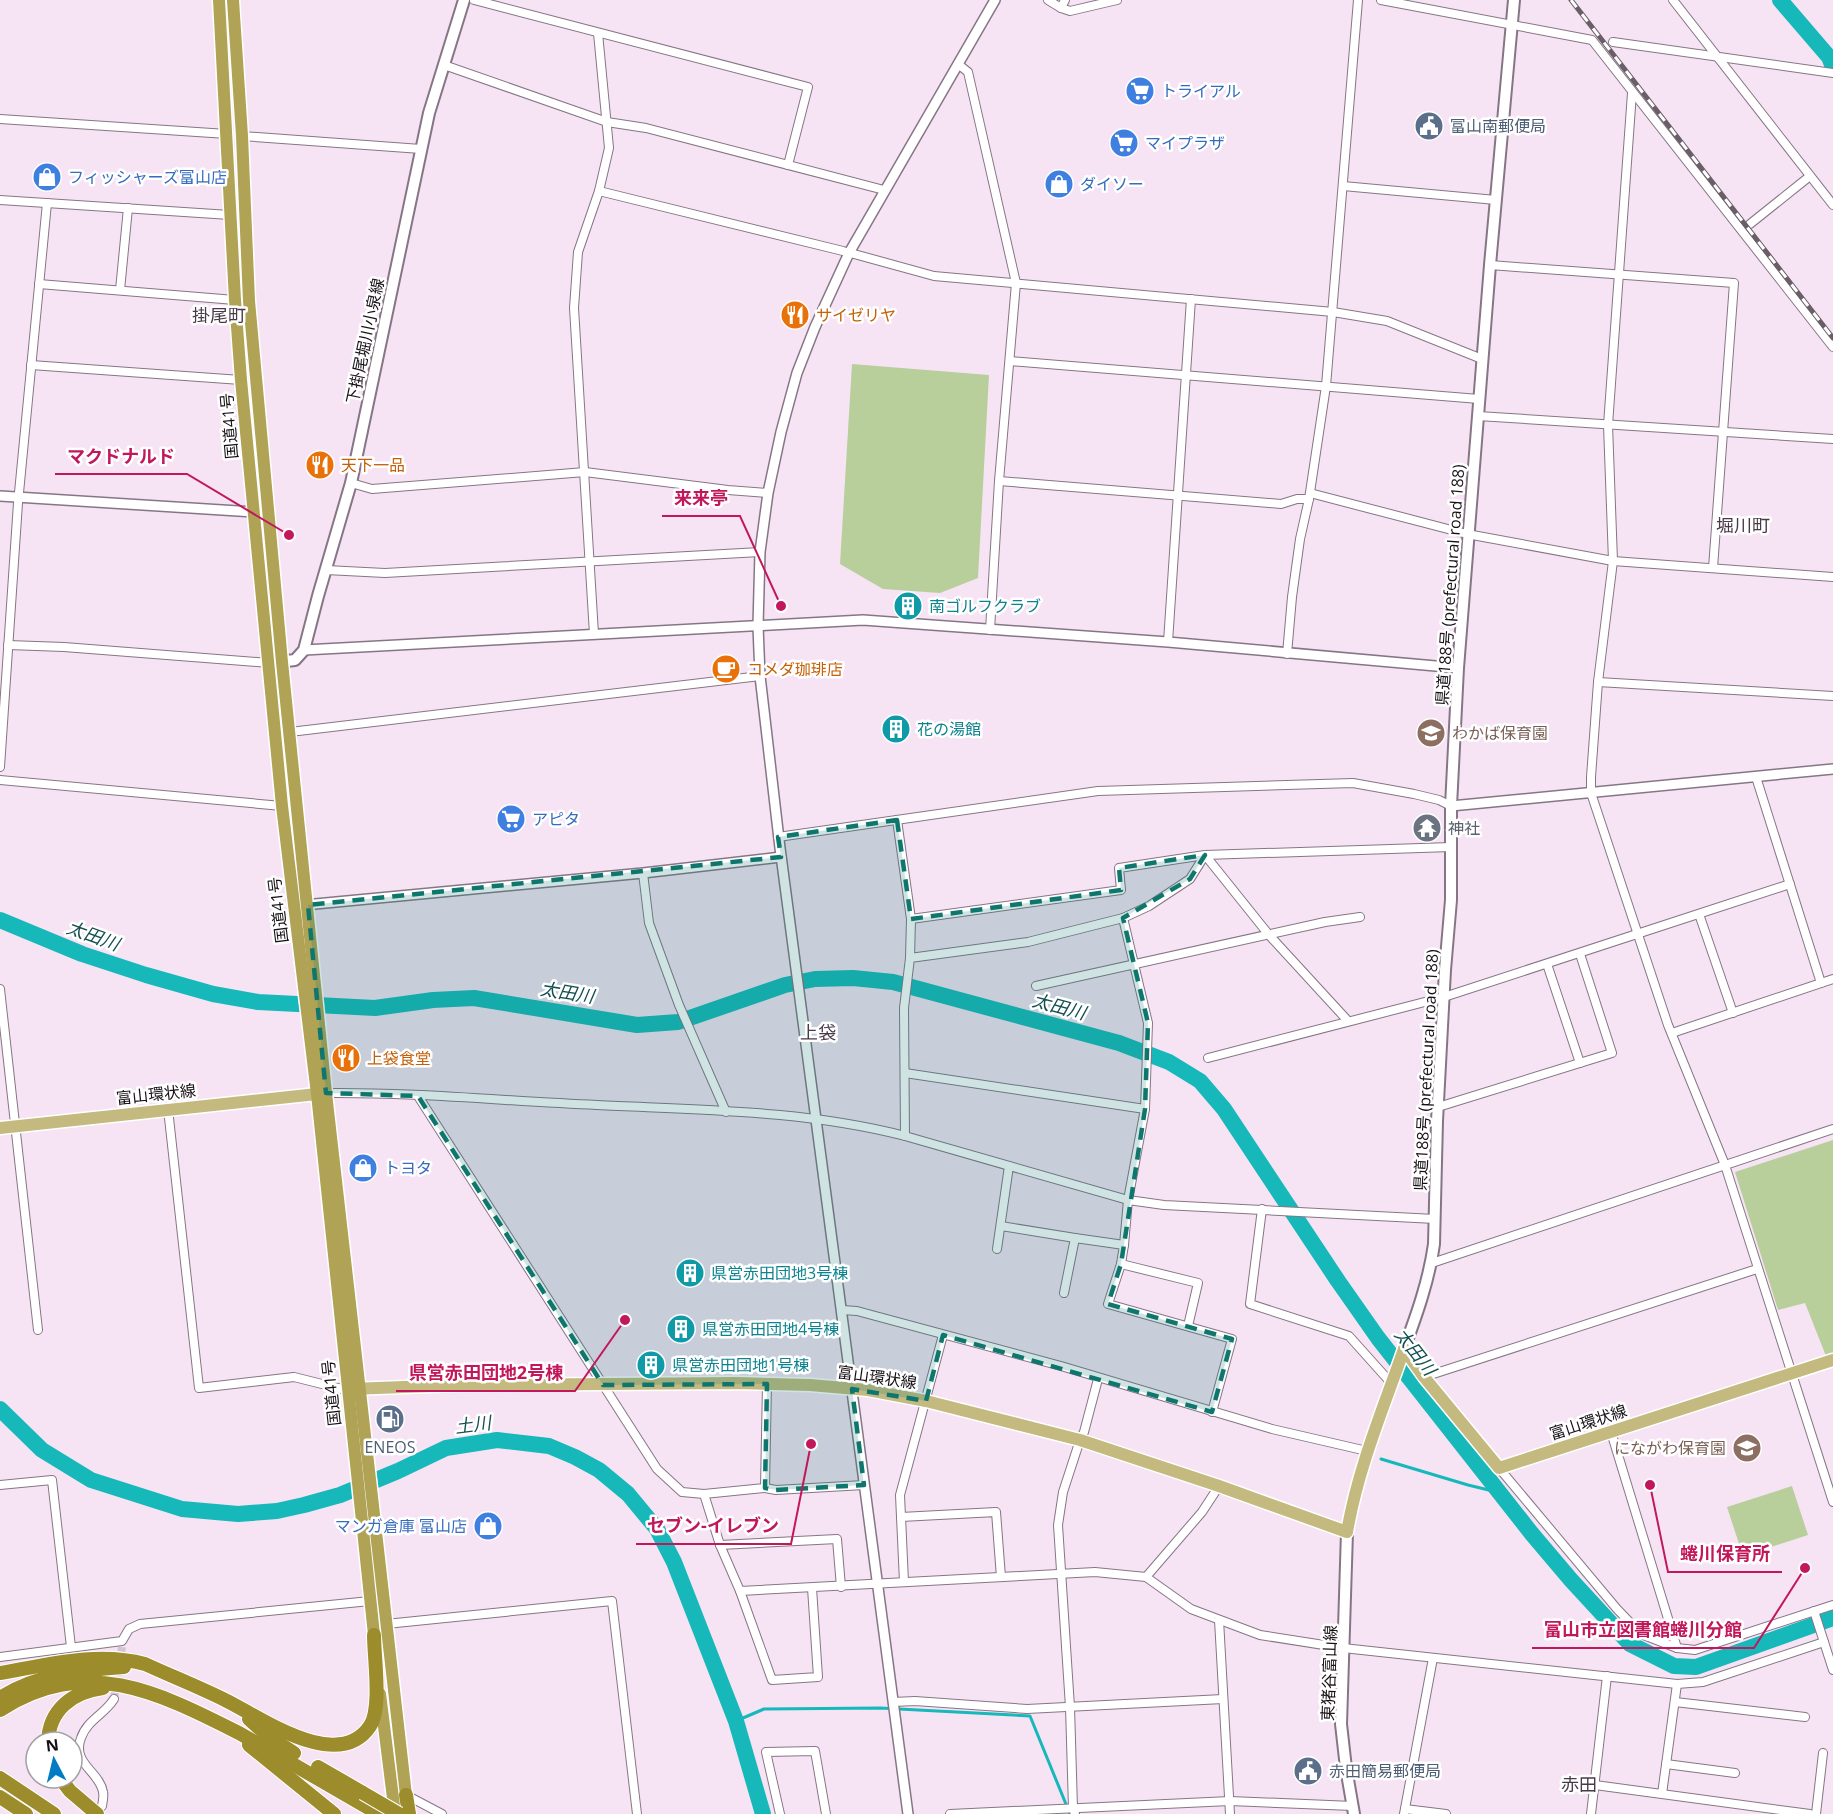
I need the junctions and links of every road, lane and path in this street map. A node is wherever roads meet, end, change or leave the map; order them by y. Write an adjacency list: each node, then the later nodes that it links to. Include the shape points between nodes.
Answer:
1 (219, 0): 24 (highway, 国道41号)
2 (233, 0): 25 (highway, 国道41号)
3 (474, 0): 15 (street)
4 (995, 0): 18 (street)
5 (1048, 0): 13 (street)
6 (1065, 0): 13 (street)
7 (1117, 0): 13 (street, via 1070,11)
8 (1358, 0): 29 (street)
9 (1381, 0): 14 (street)
10 (1514, 0): 14 (main road, 県道188号 (prefectural road 188))
11 (1673, 0): 17 (street)
12 (461, 1): 19 (main road, 下掛尾堀川小泉線)
13 (1061, 8)
14 (1512, 25): 21 (street, via 1592,40); 33 (main road, 県道188号 (prefectural road 188))
15 (598, 33): 23 (street); 27 (street, via 808,87)
16 (1613, 42): 17 (street)
17 (1718, 58): 20 (street); 28 (street)
18 (958, 64): 30 (street); 42 (street, via 968,72)
19 (444, 65): 23 (street); 26 (main road, 下掛尾堀川小泉線)
20 (1833, 74)
21 (1632, 93): 41 (street); 48 (street)
22 (0, 119): 24 (street)
23 (607, 122): 27 (street, via 646,128); 31 (street, via 609,148)
24 (227, 134): 37 (highway, 国道41号)
25 (242, 136): 26 (street); 68 (highway, 国道41号, via 249,301)
26 (421, 149): 62 (main road, 下掛尾堀川小泉線)
27 (788, 165): 30 (street)
28 (1810, 176): 35 (street); 38 (street)
29 (1343, 186): 33 (street); 47 (street)
30 (884, 190): 39 (street)
31 (599, 191): 39 (street); 60 (street, via 578,252 575,283)
32 (0, 200): 34 (street)
33 (1496, 200): 40 (main road, 県道188号 (prefectural road 188))
34 (47, 203): 36 (street); 43 (street)
35 (1833, 205)
36 (128, 208): 37 (street); 44 (street)
37 (230, 215): 46 (highway, 国道41号)
38 (1750, 224)
39 (849, 253): 42 (street, via 934,276); 63 (street, via 797,373)
40 (1490, 265): 41 (street); 49 (main road, 県道188号 (prefectural road 188))
41 (1619, 276): 57 (street); 58 (street, via 1734,283)
42 (1016, 283): 45 (street); 50 (street)
43 (39, 284): 44 (street); 51 (street)
44 (120, 290): 46 (street)
45 (1191, 299): 47 (street); 52 (street)
46 (235, 300): 53 (highway, 国道41号)
47 (1333, 312): 49 (street, via 1387,321); 54 (street)
48 (1833, 347)
49 (1482, 359): 55 (main road, 県道188号 (prefectural road 188))
50 (1010, 361): 52 (street); 61 (street)
51 (31, 365): 53 (street); 67 (street)
52 (1186, 375): 54 (street); 64 (street)
53 (241, 380): 69 (highway, 国道41号)
54 (1326, 386): 55 (street); 66 (street)
55 (1479, 399): 56 (main road, 県道188号 (prefectural road 188))
56 (1478, 416): 57 (street); 70 (main road, 県道188号 (prefectural road 188))
57 (1608, 425): 58 (street); 73 (street)
58 (1723, 433): 59 (street); 74 (street)
59 (1833, 439)
60 (585, 472): 62 (street, via 372,489); 63 (street); 72 (street)
61 (999, 481): 64 (street); 78 (street)
62 (351, 483): 75 (main road, 下掛尾堀川小泉線)
63 (768, 493): 71 (street)
64 (1178, 495): 66 (street, via 1281,504); 80 (street)
65 (0, 496): 67 (street)
66 (1310, 496): 70 (street); 83 (street, via 1300,539)
67 (18, 498): 69 (street); 81 (street)
68 (268, 511): 69 (street); 84 (highway, 国道41号)
69 (254, 512): 85 (highway, 国道41号)
70 (1467, 534): 73 (street); 86 (main road, 県道188号 (prefectural road 188))
71 (760, 552): 72 (street); 77 (street)
72 (589, 561): 75 (street, via 386,573); 79 (street)
73 (1613, 561): 74 (street); 88 (street)
74 (1713, 568): 76 (street)
75 (326, 570): 82 (main road, 下掛尾堀川小泉線)
76 (1833, 577)
77 (758, 626): 78 (street, via 863,620); 79 (street); 87 (street)
78 (990, 630): 80 (street)
79 (594, 634): 82 (street)
80 (1168, 642): 83 (street)
81 (8, 645): 85 (street); 91 (street)
82 (304, 650): 84 (main road, via 295,660)
83 (1287, 654): 86 (street)
84 (282, 662): 85 (main road); 90 (highway, 国道41号)
85 (269, 663): 96 (highway, 国道41号)
86 (1458, 668): 97 (main road, 県道188号 (prefectural road 188))
87 (760, 676): 90 (street); 99 (street)
88 (1598, 682): 89 (street); 95 (street)
89 (1833, 696)
90 (290, 732): 105 (highway, 国道41号)
91 (0, 767)
92 (1833, 769): 93 (street)
93 (1756, 777): 95 (street); 104 (street)
94 (0, 780): 96 (street)
95 (1592, 793): 97 (street); 112 (street)
96 (282, 806): 106 (highway, 国道41号)
97 (1452, 806): 98 (street, via 1414,794 1353,783 1098,791); 100 (main road, 県道188号 (prefectural road 188))
98 (897, 820): 99 (street); 110 (street)
99 (778, 837): 102 (street)
100 (1451, 847): 101 (street); 122 (main road, 県道188号 (prefectural road 188))
101 (1205, 855): 109 (street, via 1190,879); 110 (street, via 1119,868 1121,890); 111 (street)
102 (781, 857): 103 (street); 135 (street)
103 (643, 873): 105 (street); 134 (street, via 649,923)
104 (1790, 884): 107 (street); 118 (street)
105 (308, 905): 106 (street); 121 (highway, 国道41号)
106 (294, 906): 121 (highway, 国道41号)
107 (1700, 915): 112 (street); 123 (street)
108 (1360, 917): 111 (street)
109 (1123, 918): 114 (street, via 1028,942); 115 (street)
110 (911, 919): 114 (street)
111 (1269, 935): 115 (street); 124 (street)
112 (1637, 935): 113 (street); 125 (street)
113 (1580, 954): 116 (street); 127 (street, via 1612,1053)
114 (910, 958): 128 (street)
115 (1135, 963): 119 (street); 133 (street, via 1148,1023)
116 (1546, 964): 122 (street); 127 (street)
117 (1833, 979): 118 (street)
118 (1821, 983): 123 (street)
119 (1035, 986)
120 (0, 989): 136 (street)
121 (310, 989): 129 (highway, 国道41号)
122 (1444, 997): 124 (street); 131 (main road, 県道188号 (prefectural road 188))
123 (1733, 1012): 125 (street)
124 (1348, 1022): 126 (street)
125 (1672, 1033): 140 (street)
126 (1208, 1058)
127 (1580, 1063): 131 (street)
128 (905, 1073): 133 (street); 139 (street)
129 (321, 1094): 130 (street); 132 (main road, 富山環状線); 165 (highway, 国道41号); 167 (highway, 国道41号)
130 (417, 1096): 134 (street); 164 (street)
131 (1438, 1107): 144 (main road, 県道188号 (prefectural road 188))
132 (168, 1109): 136 (main road, 富山環状線); 167 (street, via 199,1388 294,1377)
133 (1145, 1109): 142 (street)
134 (726, 1112): 135 (street)
135 (817, 1120): 139 (street, via 868,1126); 153 (street)
136 (14, 1126): 137 (main road, 富山環状線); 155 (street)
137 (0, 1128)
138 (1833, 1129): 140 (street)
139 (905, 1136): 141 (street)
140 (1725, 1165): 149 (street); 151 (street)
141 (1009, 1166): 142 (street); 145 (street)
142 (1128, 1200): 143 (street); 147 (street)
143 (1262, 1209): 144 (street); 163 (street, via 1250,1304 1349,1336)
144 (1435, 1219): 149 (main road, 県道188号 (prefectural road 188))
145 (1000, 1226): 146 (street); 148 (street)
146 (1075, 1238): 147 (street); 152 (street)
147 (1124, 1245): 150 (street)
148 (997, 1250)
149 (1432, 1263): 157 (main road, 県道188号 (prefectural road 188))
150 (1121, 1264): 154 (street, via 1198,1283); 154 (street, via 1108,1304)
151 (1757, 1269): 159 (street); 160 (street)
152 (1064, 1293)
153 (842, 1310): 156 (street); 166 (street)
154 (1188, 1326): 169 (street, via 1232,1339)
155 (38, 1330)
156 (942, 1335): 161 (street); 168 (street)
157 (1404, 1348): 160 (main road); 163 (main road)
158 (1833, 1360): 159 (main road, 富山環状線)
159 (1791, 1374): 170 (main road, 富山環状線); 180 (street)
160 (1424, 1377): 174 (main road)
161 (1098, 1379): 169 (street); 171 (street)
162 (767, 1384): 164 (main road, 富山環状線); 166 (main road, 富山環状線); 178 (street)
163 (1392, 1384): 172 (main road)
164 (603, 1385): 165 (main road, 富山環状線); 179 (street, via 657,1469 682,1492)
165 (360, 1388): 167 (main road, 富山環状線); 173 (highway, 国道41号)
166 (852, 1389): 168 (main road, 富山環状線); 176 (street)
167 (346, 1390): 173 (highway, 国道41号)
168 (926, 1401): 171 (main road, 富山環状線); 181 (street, via 900,1494)
169 (1212, 1412): 172 (street)
170 (1611, 1432): 174 (main road, 富山環状線); 202 (street)
171 (1080, 1440): 177 (main road, 富山環状線); 185 (street, via 1063,1492 1059,1525)
172 (1367, 1451): 183 (main road)
173 (362, 1466): 182 (highway, 国道41号)
174 (1499, 1468): 202 (street, via 1641,1634)
175 (0, 1485): 200 (street, via 52,1480)
176 (864, 1485): 178 (street); 189 (street)
177 (1219, 1486): 183 (main road, 富山環状線); 187 (street, via 1202,1512)
178 (765, 1488): 179 (street)
179 (704, 1494): 184 (street)
180 (1833, 1502)
181 (901, 1516): 186 (street, via 996,1512); 188 (street)
182 (369, 1522): 193 (highway, 国道41号); 197 (highway, 国道41号)
183 (1347, 1532): 201 (main road, 東猪谷富山線)
184 (720, 1545): 190 (street, via 837,1539); 192 (street)
185 (1063, 1575): 186 (street); 187 (street, via 1095,1572); 217 (street)
186 (1001, 1577): 188 (street)
187 (1146, 1577): 196 (street, via 1191,1609)
188 (904, 1582): 189 (street)
189 (878, 1584): 190 (street); 215 (street)
190 (841, 1587): 191 (street)
191 (812, 1588): 192 (street); 192 (street, via 818,1677 772,1680)
192 (740, 1591)
193 (370, 1601): 198 (highway, 国道41号); 200 (street, via 140,1624 129,1629 122,1644)
194 (1833, 1605): 195 (street)
195 (1814, 1611): 199 (street); 202 (street, via 1695,1650)
196 (1219, 1620): 201 (street, via 1252,1634); 213 (street)
197 (386, 1624): 229 (highway, 国道41号); 247 (street, via 612,1601)
198 (374, 1635): 214 (highway, via 374,1715 371,1725 353,1741 341,1745 313,1743); 244 (highway, 国道41号)
199 (1824, 1642): 206 (street); 209 (street, via 1703,1682)
200 (71, 1647): 203 (street)
201 (1344, 1648): 204 (street); 235 (main road, 東猪谷富山線, via 1341,1724)
202 (1677, 1648)
203 (0, 1657)
204 (1433, 1658): 208 (street); 237 (street)
205 (157, 1669): 207 (highway, via 133,1661 94,1659); 211 (highway, via 127,1666 58,1675 24,1685); 214 (highway)
206 (1833, 1670)
207 (0, 1673)
208 (1608, 1676): 209 (street); 226 (street)
209 (1677, 1684): 216 (street)
210 (149, 1692): 218 (highway, via 114,1683 75,1682 35,1691); 220 (highway); 221 (highway, via 118,1687 81,1692 61,1706)
211 (0, 1698)
212 (114, 1699): 234 (street, via 85,1728 80,1740 85,1766 102,1786)
213 (1223, 1699): 217 (street); 232 (street)
214 (224, 1700): 231 (highway, via 279,1744)
215 (893, 1702): 217 (street, via 1027,1709); 250 (street)
216 (1675, 1702): 219 (street); 223 (street)
217 (1070, 1707): 236 (street)
218 (0, 1710)
219 (1805, 1717)
220 (216, 1721): 231 (highway); 242 (highway)
221 (50, 1730)
222 (1823, 1753): 256 (street)
223 (1666, 1764): 224 (street); 228 (street)
224 (1735, 1773)
225 (0, 1778): 241 (highway)
226 (1595, 1785): 228 (street); 254 (street)
227 (69, 1790): 234 (highway)
228 (1662, 1794): 255 (street)
229 (406, 1795): 245 (highway); 246 (street)
230 (0, 1797): 240 (highway)
231 (363, 1799): 243 (highway); 244 (highway, bridge)
232 (1230, 1801): 235 (street); 236 (street); 252 (street)
233 (0, 1803): 239 (highway)
234 (100, 1810)
235 (1354, 1810)
236 (1074, 1811): 238 (street)
237 (1404, 1811): 253 (street)
238 (1042, 1812): 251 (street)
239 (19, 1814)
240 (26, 1814)
241 (54, 1814)
242 (334, 1814)
243 (379, 1814)
244 (397, 1814)
245 (408, 1814)
246 (442, 1814)
247 (637, 1814)
248 (780, 1814): 249 (street, via 766,1752 815,1751)
249 (826, 1814)
250 (908, 1814)
251 (950, 1814)
252 (1230, 1814)
253 (1446, 1814)
254 (1591, 1814)
255 (1810, 1814)
256 (1816, 1814)

